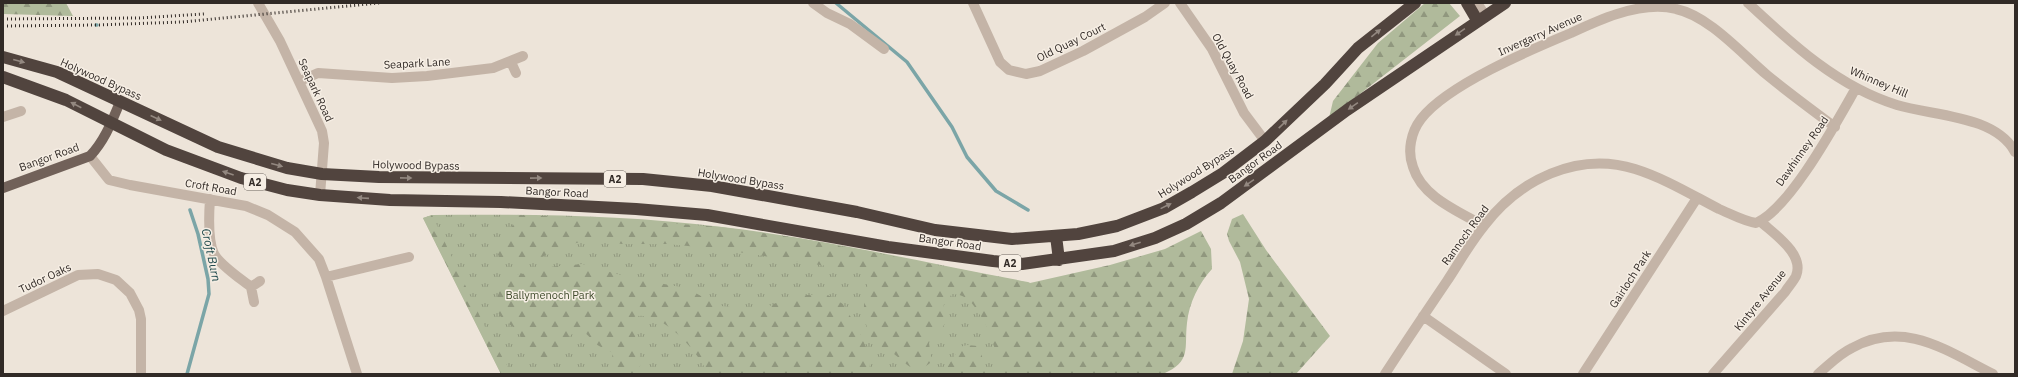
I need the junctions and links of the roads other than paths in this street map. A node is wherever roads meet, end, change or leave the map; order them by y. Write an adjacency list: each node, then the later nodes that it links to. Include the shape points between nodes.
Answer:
1 (258, 3): 18 (street, Seapark Road)
2 (813, 3): 12 (street, via 850,24)
3 (973, 3): 4 (street, Old Quay Court, via 1000,62 1009,70 1026,74 1040,71 1083,51)
4 (1165, 3)
5 (1180, 3): 25 (street, Old Quay Road, via 1212,49 1244,113)
6 (1415, 3): 25 (highway, Holywood Bypass / A2, one-way to 6, via 1358,48)
7 (1467, 3): 11 (highway)
8 (1477, 3): 11 (street)
9 (1505, 3): 11 (highway, Bangor Road / A2)
10 (1748, 3): 19 (street, Whinney Hill, via 1790,41 1832,74)
11 (1481, 18): 37 (highway, Bangor Road / A2, one-way to 37, via 1347,110 1221,204 1155,238 1114,251)
12 (884, 49)
13 (523, 56): 15 (street, Seapark Lane)
14 (3, 57): 20 (highway, Holywood Bypass / A2, one-way to 20, via 57,72)
15 (511, 62): 16 (street); 18 (street, Seapark Lane, via 493,68 427,76 392,78 318,73)
16 (516, 73)
17 (3, 77): 23 (highway, A2, one-way to 17, via 66,100)
18 (300, 81): 28 (street, Seapark Road, via 322,131)
19 (1856, 88): 24 (street, Dawhinney Road); 26 (street, Whinney Hill, via 1897,105 1978,122 1996,133)
20 (120, 102): 23 (main road, Bangor Road); 28 (highway, Holywood Bypass / A2, one-way to 28, via 218,147 287,168)
21 (21, 111): 22 (street)
22 (3, 117)
23 (111, 123): 27 (main road, Bangor Road, via 99,147); 30 (highway, A2, one-way to 23, via 287,190 220,170 166,150)
24 (1835, 127): 33 (street, Dawhinney Road, via 1798,182 1770,214); 34 (street, Invergarry Avenue, via 1695,16 1667,7 1644,8 1617,14 1547,43 1485,73 1438,104 1418,125 1410,150 1416,175 1434,196)
25 (1266, 141): 35 (highway, Holywood Bypass / A2, one-way to 25, via 1117,226 1164,208 1223,173)
26 (2015, 152)
27 (90, 156): 29 (main road, Bangor Road); 32 (street, Croft Road, via 109,180)
28 (322, 174): 30 (street, Seapark Road); 35 (highway, Holywood Bypass / A2, one-way to 35, via 462,179 643,179 712,186 771,196 935,230 1012,239)
29 (3, 188)
30 (320, 195): 37 (highway, Bangor Road / A2, one-way to 30, via 1022,264 993,261 888,247 707,215 501,202 390,200)
31 (1697, 198): 33 (street, Rannoch Road, via 1749,222); 34 (street, Rannoch Road, via 1635,169 1605,164 1575,166 1546,174 1534,181 1509,199); 48 (street, Gairloch Park)
32 (210, 199): 38 (street, Croft Road, via 246,206 282,222 308,246 319,260); 40 (street, via 209,223 214,254)
33 (1760, 221): 49 (street, Kintyre Avenue, via 1786,245 1796,260 1797,272 1785,292)
34 (1484, 226): 43 (street, Rannoch Road)
35 (1056, 236): 37 (highway)
36 (409, 257): 38 (street)
37 (1059, 260)
38 (326, 277): 45 (street, Croft Road)
39 (260, 281): 40 (street)
40 (251, 287): 41 (street)
41 (254, 302)
42 (3, 311): 44 (street, Tudor Oaks, via 78,276 98,274 116,280 130,293 139,310)
43 (1423, 316): 46 (street, Rannoch Road); 47 (street)
44 (141, 374)
45 (357, 374)
46 (1385, 374)
47 (1506, 374)
48 (1583, 374)
49 (1713, 374)
50 (1818, 374): 51 (street, via 1844,353 1861,344 1879,338 1901,336 1924,340)
51 (1993, 374)

